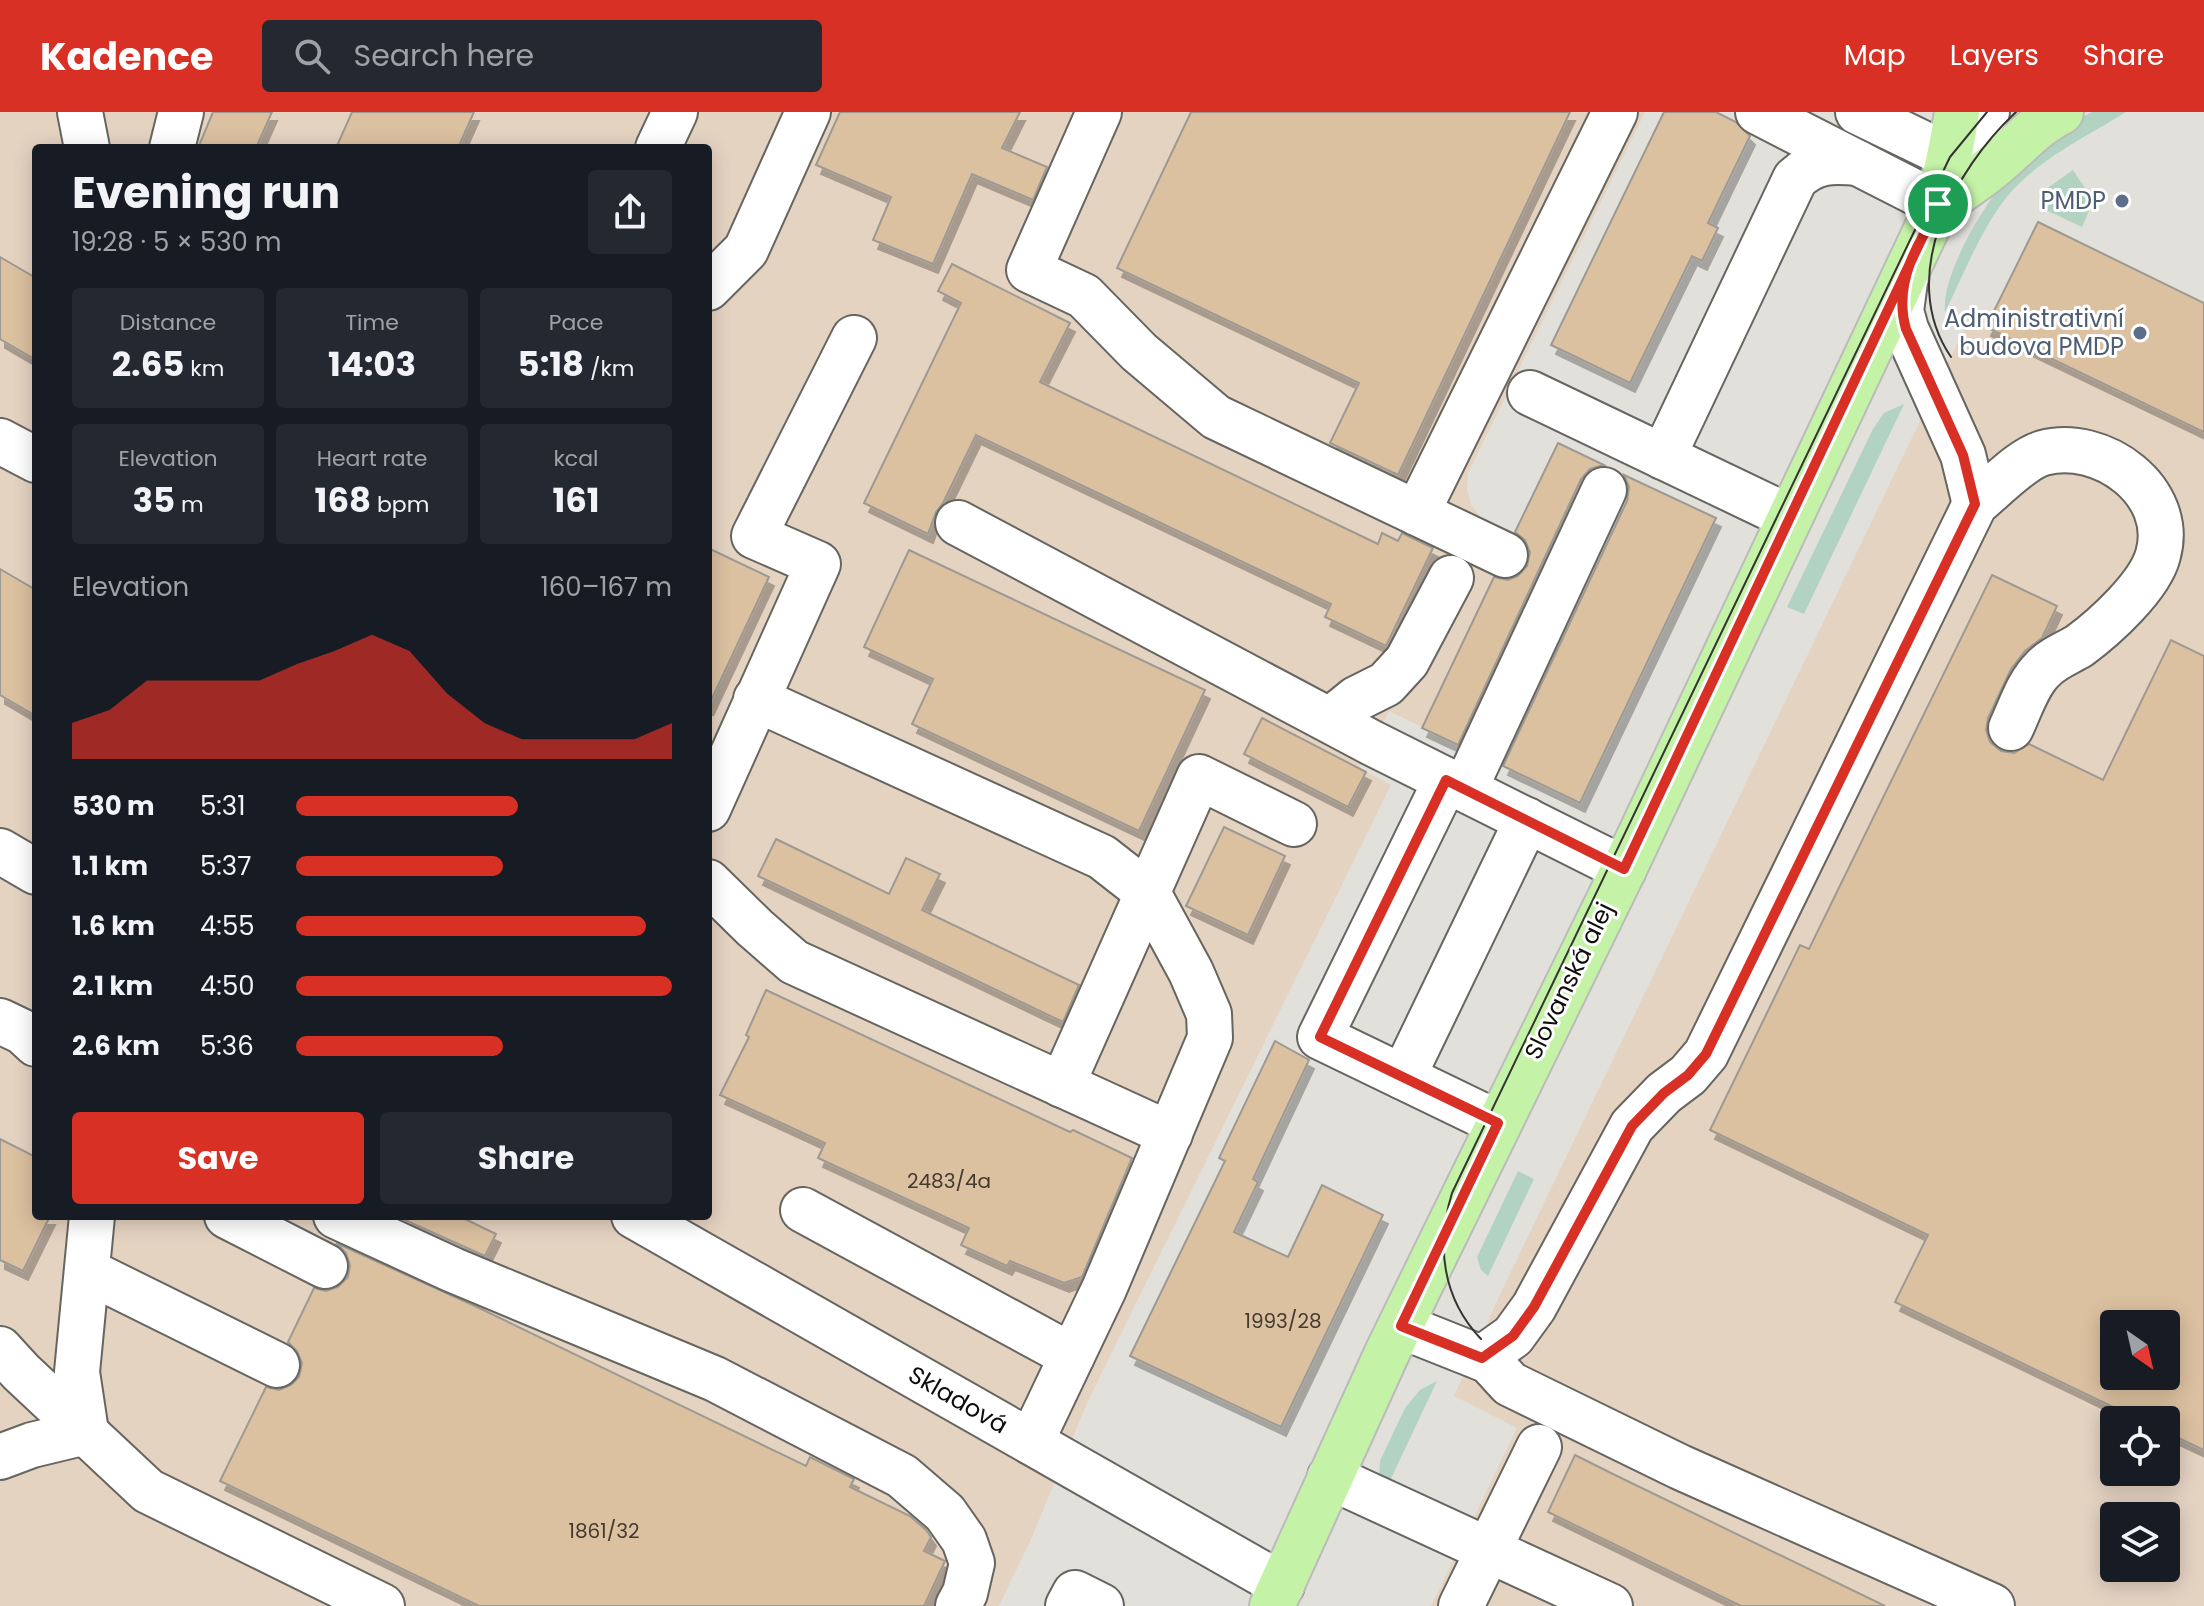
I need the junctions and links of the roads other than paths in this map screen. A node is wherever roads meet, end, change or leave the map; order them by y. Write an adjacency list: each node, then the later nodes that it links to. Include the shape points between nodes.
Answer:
1 (80, 112): 12 (street)
2 (181, 112): 13 (street)
3 (675, 112): 14 (street)
4 (808, 112): 19 (street, via 746,250)
5 (1099, 112): 27 (street, via 1029,270 1084,296 1139,352 1216,417)
6 (1615, 112): 27 (street)
7 (1758, 112): 15 (street)
8 (1858, 112): 16 (street)
9 (1957, 112): 16 (main road)
10 (1987, 112): 16 (street)
11 (2061, 112): 16 (main road, Slovanská alej, via 2021,140)
12 (86, 144)
13 (173, 144)
14 (660, 144)
15 (1858, 163): 17 (street); 23 (street, via 1819,163 1795,179)
16 (1968, 165): 17 (main road, Slovanská alej, via 1957,191)
17 (1936, 212): 18 (main road, Slovanská alej)
18 (1906, 274): 26 (street, via 1901,311 1906,329 1963,455); 28 (main road, Slovanská alej)
19 (712, 284)
20 (854, 338): 32 (street, via 754,536 818,564)
21 (1530, 393): 23 (street)
22 (0, 441): 24 (street)
23 (1663, 457): 28 (street)
24 (32, 458)
25 (1604, 490): 35 (street)
26 (1975, 504): 34 (street, via 2041,453 2091,452 2134,478 2161,528 2158,558 2138,590 2097,631 2043,668); 60 (street, via 1706,1054 1632,1126 1534,1307 1513,1336)
27 (1417, 513): 30 (street)
28 (1789, 517): 40 (main road, Slovanská alej)
29 (958, 523): 33 (street)
30 (1505, 555)
31 (1451, 578): 33 (street, via 1407,661 1386,684)
32 (756, 699): 36 (street); 43 (street, via 1102,857)
33 (1330, 720): 35 (street)
34 (2011, 728)
35 (1455, 784): 37 (street); 46 (street, via 1320,1037)
36 (712, 800)
37 (1527, 820): 40 (street); 46 (street)
38 (1294, 824): 43 (street, via 1199,777)
39 (0, 851): 41 (street)
40 (1624, 869): 48 (main road, Slovanská alej)
41 (32, 870)
42 (712, 886): 47 (street, via 794,962)
43 (1148, 893): 47 (street); 49 (street, via 1209,1014 1210,1038)
44 (0, 1021): 45 (street)
45 (32, 1040)
46 (1403, 1077): 48 (street)
47 (1062, 1085): 49 (street)
48 (1498, 1123): 57 (main road, Slovanská alej)
49 (1170, 1134): 59 (street)
50 (803, 1210): 59 (street)
51 (92, 1220): 56 (street)
52 (235, 1220): 55 (street)
53 (345, 1220): 70 (street, via 715,1379 902,1476 945,1513 964,1540 972,1563)
54 (641, 1220): 63 (street, Skladová)
55 (325, 1266)
56 (87, 1271): 61 (street); 62 (street, via 77,1372)
57 (1401, 1326): 60 (street); 66 (main road, Slovanská alej)
58 (0, 1349): 62 (street)
59 (1072, 1356): 63 (street)
60 (1482, 1358): 75 (street, via 1510,1384 1612,1434)
61 (277, 1365)
62 (86, 1432): 65 (street); 69 (street, via 148,1491)
63 (1031, 1442): 68 (street, Skladová)
64 (1539, 1447): 67 (street)
65 (0, 1457)
66 (1330, 1477): 67 (street); 68 (main road, Slovanská alej)
67 (1489, 1550): 73 (street); 74 (street)
68 (1277, 1596)
69 (382, 1606)
70 (958, 1606)
71 (1068, 1606): 72 (street, via 1075,1593)
72 (1101, 1606)
73 (1461, 1606)
74 (1610, 1606)
75 (1992, 1606)

